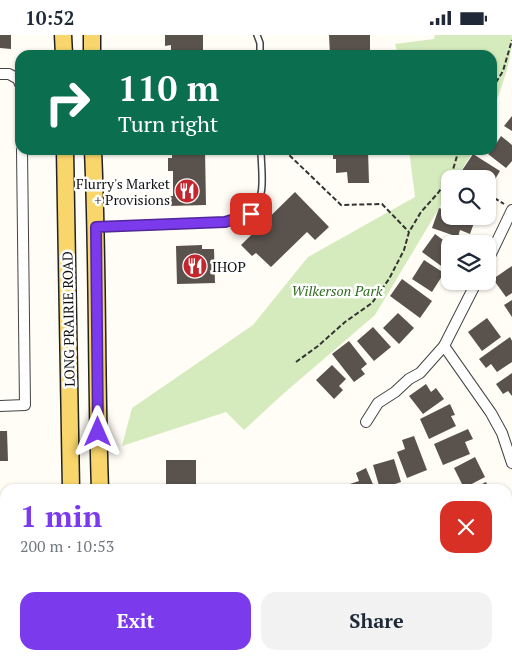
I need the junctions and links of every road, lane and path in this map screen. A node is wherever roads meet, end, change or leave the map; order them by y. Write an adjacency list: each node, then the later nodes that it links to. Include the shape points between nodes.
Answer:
1 (63, 35): 5 (main road)
2 (92, 35): 6 (main road)
3 (257, 35): 7 (lane)
4 (512, 41): 10 (path)
5 (64, 50)
6 (92, 50)
7 (260, 50)
8 (0, 74): 9 (street)
9 (15, 77)
10 (497, 81)
11 (22, 155): 27 (street, via 25,405)
12 (65, 155): 30 (main road, LONG PRAIRIE ROAD)
13 (93, 155): 21 (main road, LONG PRAIRIE ROAD)
14 (261, 155): 21 (lane, via 261,198 251,214 225,222)
15 (289, 155): 22 (path, via 341,205 382,204)
16 (457, 155): 17 (path)
17 (453, 170)
18 (441, 189): 22 (path, via 421,212)
19 (496, 198): 20 (path)
20 (510, 210): 23 (street)
21 (96, 227): 31 (main road, LONG PRAIRIE ROAD)
22 (409, 233): 26 (path, via 389,279 372,303)
23 (496, 242)
24 (472, 290): 25 (street)
25 (444, 346): 28 (street, via 420,373 378,403); 29 (street, via 491,413)
26 (296, 362)
27 (0, 405)
28 (366, 422)
29 (512, 463)
30 (72, 484)
31 (100, 484)

